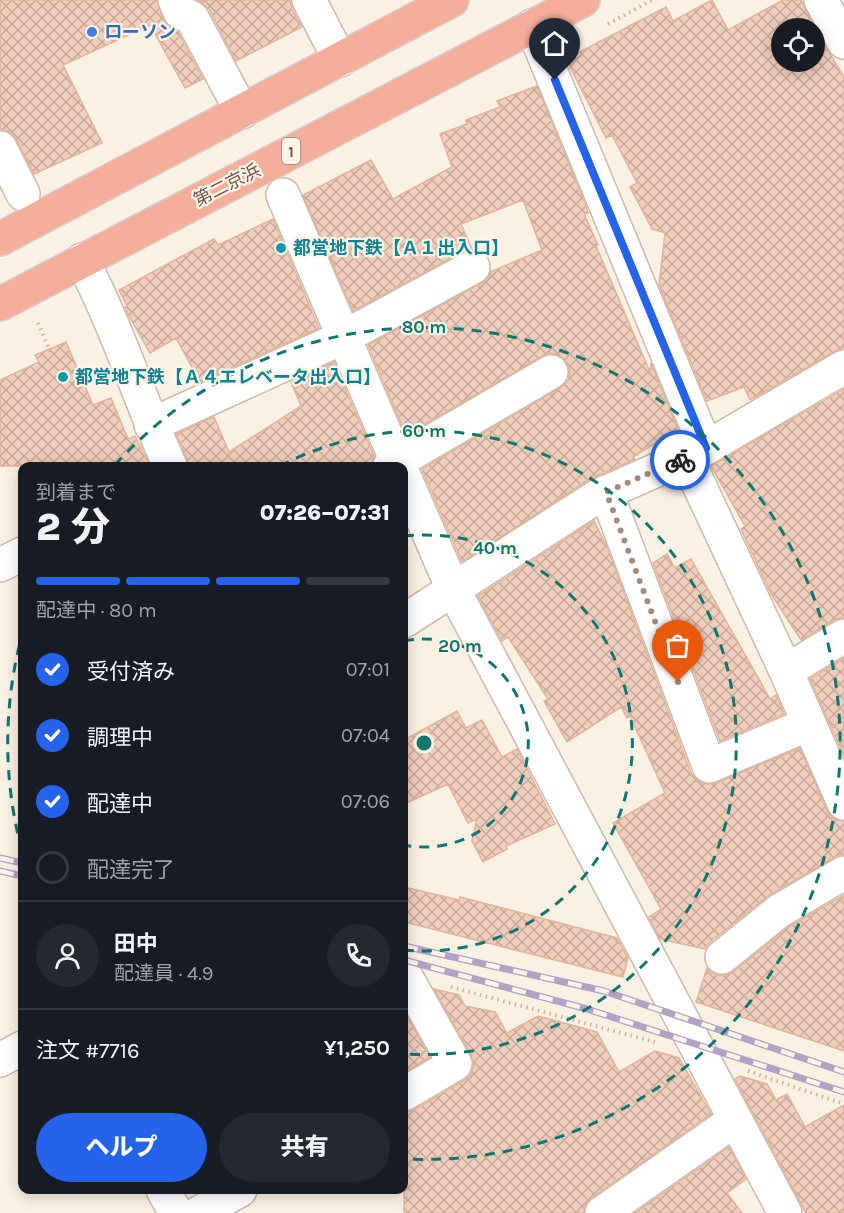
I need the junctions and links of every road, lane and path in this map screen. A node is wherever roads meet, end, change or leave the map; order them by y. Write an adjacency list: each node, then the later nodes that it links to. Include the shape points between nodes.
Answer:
1 (175, 0): 9 (street, via 180,12 192,18)
2 (309, 0): 8 (street)
3 (452, 0): 8 (highway)
4 (583, 0): 6 (highway, 第二京浜 / 1)
5 (822, 0): 7 (street)
6 (532, 26): 14 (highway, 第二京浜 / 1); 23 (street)
7 (844, 42)
8 (340, 60): 9 (highway)
9 (242, 112): 13 (highway)
10 (0, 148): 11 (street)
11 (23, 194)
12 (283, 195): 18 (street)
13 (0, 238)
14 (82, 261): 16 (highway, 第二京浜 / 1); 22 (street, via 105,307)
15 (473, 267): 18 (street)
16 (0, 304)
17 (38, 323): 19 (path)
18 (344, 337): 22 (street); 25 (street)
19 (51, 353)
20 (844, 367): 23 (street)
21 (551, 372): 26 (street)
22 (151, 425): 24 (street)
23 (696, 452): 28 (street); 34 (street)
24 (168, 462)
25 (396, 462)
26 (408, 462)
27 (408, 490): 31 (street)
28 (606, 492): 31 (street); 35 (street, via 709,766)
29 (18, 556): 30 (street)
30 (0, 565)
31 (453, 589): 32 (street); 42 (street)
32 (408, 618)
33 (844, 636): 34 (street)
34 (786, 671): 35 (street)
35 (809, 724): 36 (street)
36 (844, 803)
37 (844, 873): 38 (street, via 778,911)
38 (722, 957)
39 (408, 976): 42 (path)
40 (408, 980): 44 (street, via 455,1064)
41 (18, 1050): 43 (street)
42 (701, 1055): 45 (path); 46 (street)
43 (0, 1060)
44 (408, 1092)
45 (844, 1104)
46 (737, 1123): 51 (street, via 725,1126); 52 (street)
47 (165, 1194): 49 (street)
48 (233, 1194): 50 (street)
49 (176, 1213)
50 (200, 1213)
51 (602, 1213)
52 (785, 1213)

